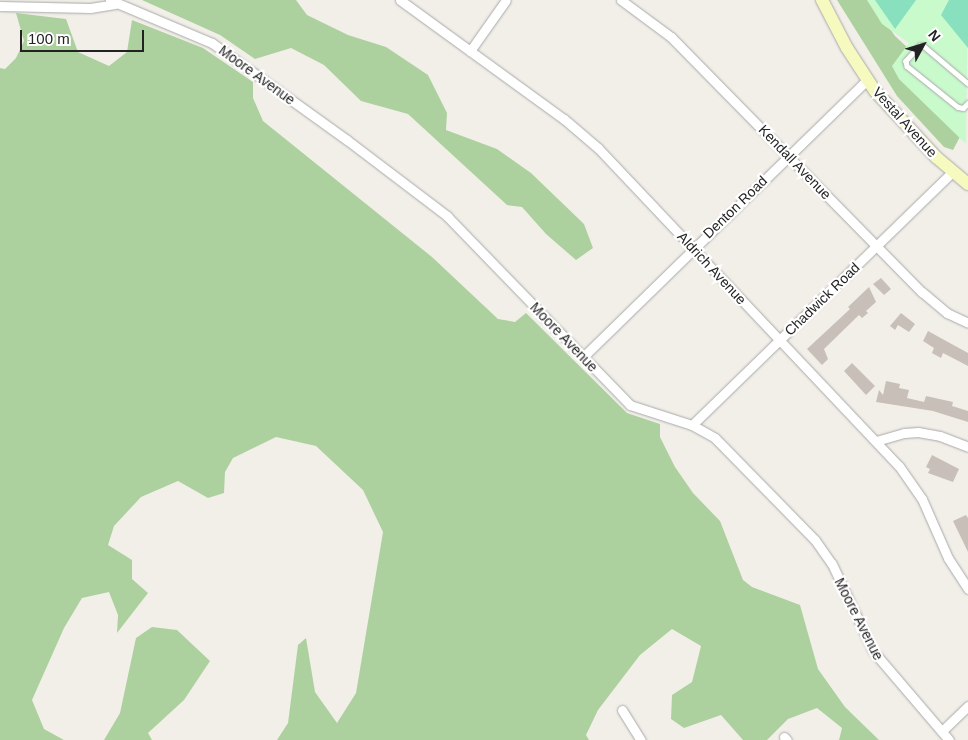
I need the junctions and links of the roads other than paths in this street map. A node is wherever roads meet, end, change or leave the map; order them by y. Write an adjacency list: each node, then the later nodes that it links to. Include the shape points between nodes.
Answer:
1 (400, 0): 7 (street, Aldrich Avenue)
2 (506, 0): 7 (street)
3 (621, 0): 11 (street, Kendall Avenue, via 670,37)
4 (822, 0): 8 (street, Vestal Avenue)
5 (112, 2): 6 (street, via 90,8); 18 (street, Moore Avenue, via 212,42 435,206)
6 (0, 6)
7 (470, 51): 15 (street, Aldrich Avenue, via 598,148)
8 (867, 80): 11 (street, Denton Road); 12 (street, Vestal Avenue)
9 (968, 84): 10 (lane, via 923,46 906,61 907,66 958,108 963,108)
10 (968, 102)
11 (789, 155): 14 (street, Kendall Avenue); 15 (street, Denton Road)
12 (952, 172): 13 (street, Vestal Avenue); 14 (street, Chadwick Road)
13 (968, 184)
14 (876, 247): 16 (street, Kendall Avenue, via 933,302); 17 (street, Chadwick Road)
15 (693, 248): 17 (street, Aldrich Avenue); 18 (street, Denton Road)
16 (968, 323)
17 (780, 340): 19 (street, Chadwick Road); 20 (street, Aldrich Avenue)
18 (583, 357): 19 (street, Moore Avenue, via 630,405)
19 (692, 425): 25 (street, Moore Avenue, via 715,438 815,540 832,564 872,651)
20 (876, 441): 21 (street, via 904,432 918,432); 22 (street, Aldrich Avenue, via 922,499 948,558)
21 (968, 447)
22 (968, 589)
23 (968, 706): 25 (street)
24 (622, 710): 26 (street)
25 (942, 731): 27 (street, Moore Avenue)
26 (641, 740)
27 (949, 740)

